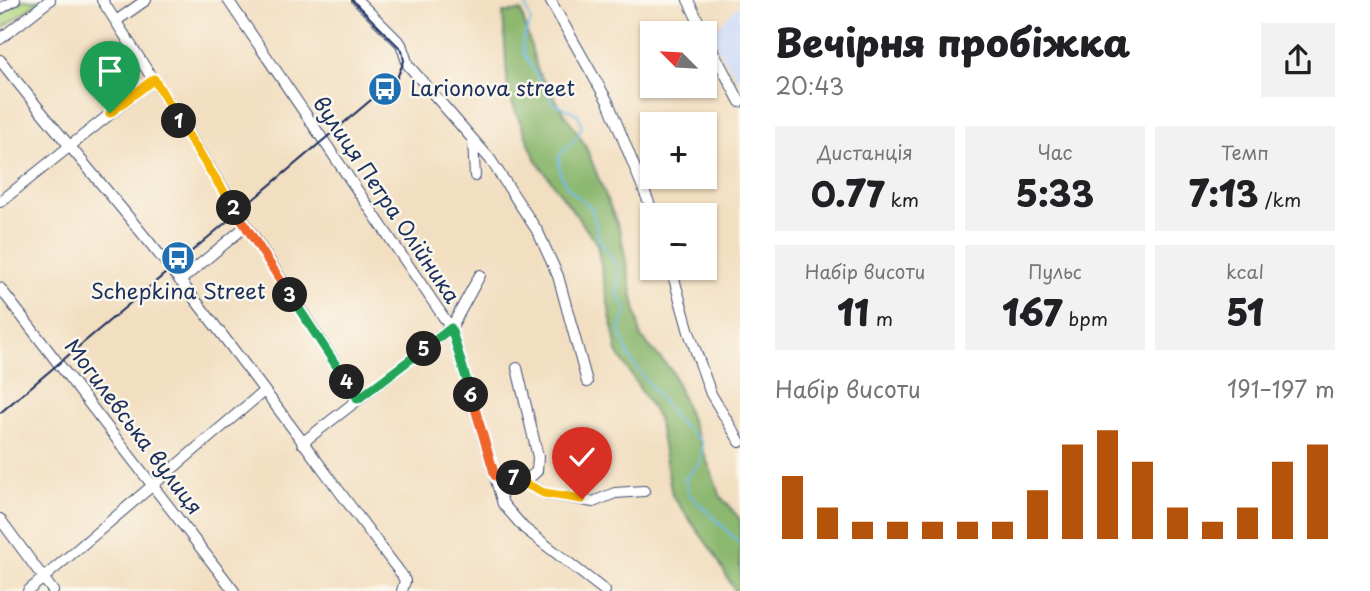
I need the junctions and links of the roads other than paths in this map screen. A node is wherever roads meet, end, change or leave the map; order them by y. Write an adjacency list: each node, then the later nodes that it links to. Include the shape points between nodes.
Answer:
1 (15, 0): 9 (street)
2 (50, 0): 12 (street)
3 (102, 0): 10 (street)
4 (146, 0): 10 (street)
5 (228, 0): 27 (street, вулиця Петра Олійника)
6 (357, 0): 17 (street, via 401,44 408,65)
7 (550, 0): 21 (street, via 608,102)
8 (688, 0): 11 (street)
9 (0, 9)
10 (116, 21): 15 (street)
11 (698, 21)
12 (0, 39)
13 (718, 59): 16 (street)
14 (0, 60): 18 (street)
15 (154, 79): 18 (street); 22 (street)
16 (740, 102)
17 (473, 141): 19 (street); 29 (street, via 538,232 558,276)
18 (67, 147): 20 (street); 25 (street)
19 (475, 176)
20 (0, 201)
21 (649, 203)
22 (246, 226): 25 (street); 31 (street)
23 (480, 275): 27 (street)
24 (674, 280): 32 (street, via 711,394)
25 (180, 281): 30 (street)
26 (0, 288): 36 (street, Могилевська вулиця)
27 (451, 328): 31 (street); 34 (street, вулиця Петра Олійника)
28 (517, 368): 35 (street, via 538,457 537,471)
29 (587, 382)
30 (264, 391): 33 (street); 36 (street)
31 (358, 399): 33 (street)
32 (740, 442)
33 (302, 443): 43 (street, via 402,575)
34 (495, 476): 35 (street); 44 (street, вулиця Петра Олійника, via 503,504 524,528)
35 (525, 482): 37 (street, via 544,493 593,502 615,493)
36 (153, 484): 39 (street); 42 (street, Могилевська вулиця)
37 (644, 491)
38 (0, 519): 39 (street)
39 (44, 578): 40 (street); 41 (street)
40 (28, 591)
41 (53, 591)
42 (234, 591)
43 (402, 591)
44 (606, 591)

